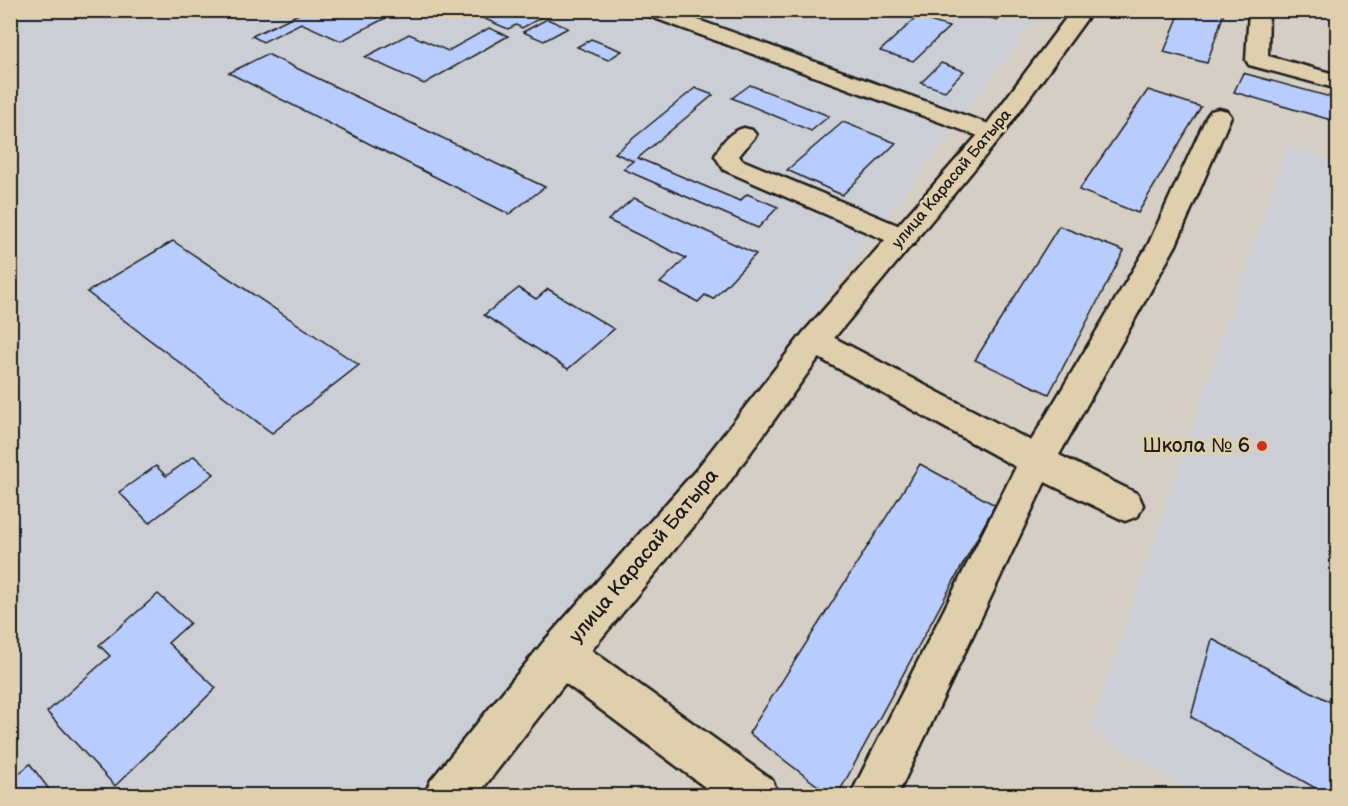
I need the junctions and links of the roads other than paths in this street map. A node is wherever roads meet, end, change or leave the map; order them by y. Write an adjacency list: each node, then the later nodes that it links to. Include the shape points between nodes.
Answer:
1 (650, 10): 6 (street)
2 (1083, 10): 6 (street, улица Карасай Батыра)
3 (1259, 10): 4 (street, via 1257,60)
4 (1338, 82)
5 (1219, 116): 10 (street, via 1162,245)
6 (992, 133): 8 (street, улица Карасай Батыра)
7 (744, 135): 8 (street, via 727,156 733,165)
8 (904, 238): 9 (street, улица Карасай Батыра)
9 (814, 341): 10 (street); 12 (street, улица Карасай Батыра, via 709,482)
10 (1037, 461): 11 (street); 15 (street)
11 (1125, 505)
12 (561, 654): 13 (street, улица Карасай Батыра); 14 (street, улица Карасай Батыра)
13 (447, 795)
14 (756, 795)
15 (873, 795)

